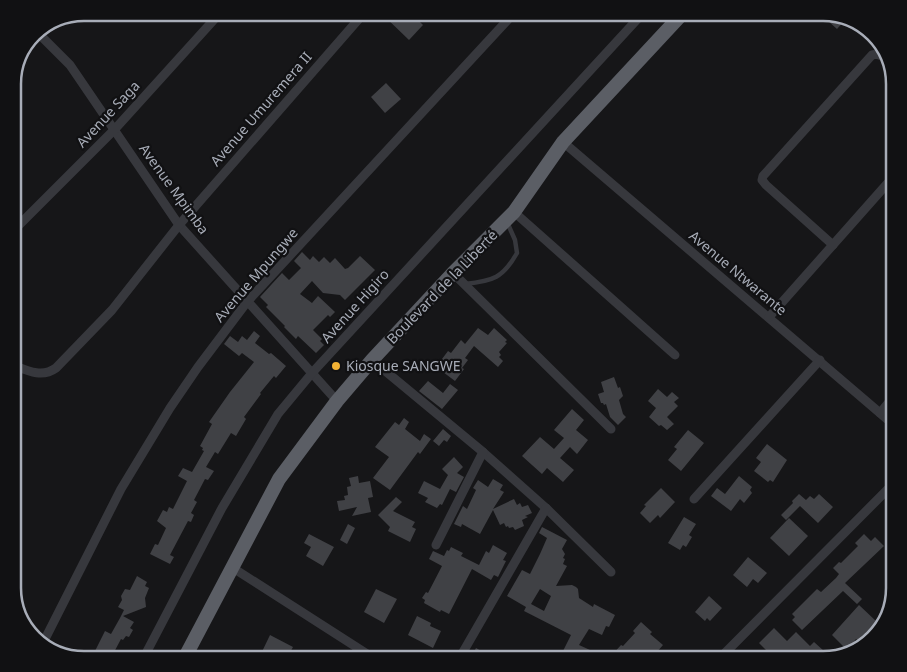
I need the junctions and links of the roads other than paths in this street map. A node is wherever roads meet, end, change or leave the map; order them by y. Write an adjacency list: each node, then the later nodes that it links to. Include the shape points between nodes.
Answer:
1 (212, 21): 8 (street, Avenue Saga)
2 (356, 21): 13 (street, Avenue Umuremera II)
3 (506, 21): 17 (street, Avenue Mpungwe)
4 (635, 21): 23 (street, Avenue Higiro)
5 (675, 21): 9 (highway, Boulevard de la Liberté)
6 (43, 38): 8 (street, Avenue Mpimba, via 70,65)
7 (878, 55): 14 (street, via 872,55 762,180)
8 (115, 129): 12 (street, Avenue Saga); 13 (street, Avenue Mpimba)
9 (563, 142): 11 (highway, Boulevard de la Liberté); 18 (street, Avenue Ntwarante)
10 (886, 185): 14 (street)
11 (510, 216): 15 (highway, Boulevard de la Liberté); 16 (lane, via 517,252 512,261 501,274 488,281); 19 (street)
12 (21, 223)
13 (179, 224): 17 (street, Avenue Mpimba); 22 (street, Avenue Umuremera II, via 112,310 56,368 39,374)
14 (833, 245): 18 (street)
15 (453, 273): 16 (street); 20 (highway, Boulevard de la Liberté)
16 (464, 284): 28 (street)
17 (247, 302): 23 (street, Avenue Mpimba); 36 (street, Avenue Mpungwe, via 170,408 126,481)
18 (769, 316): 21 (street, Avenue Ntwarante)
19 (676, 355)
20 (372, 360): 24 (highway, Boulevard de la Liberté); 29 (street)
21 (820, 360): 26 (street, Avenue Ntwarante); 31 (street)
22 (21, 368)
23 (312, 374): 24 (street, Avenue Mpimba); 37 (street, Avenue Higiro, via 278,414 186,574)
24 (337, 401): 34 (highway, Boulevard de la Liberté, via 279,479)
25 (886, 405): 26 (street)
26 (880, 412): 27 (street, Avenue Ntwarante)
27 (886, 418)
28 (611, 428)
29 (483, 452): 32 (street); 33 (street)
30 (886, 491): 41 (street)
31 (694, 499)
32 (546, 508): 35 (street); 40 (street)
33 (436, 544)
34 (233, 568): 38 (highway, Boulevard de la Liberté); 39 (street)
35 (611, 572)
36 (46, 638)
37 (148, 651)
38 (189, 651)
39 (361, 651)
40 (464, 651)
41 (728, 651)

